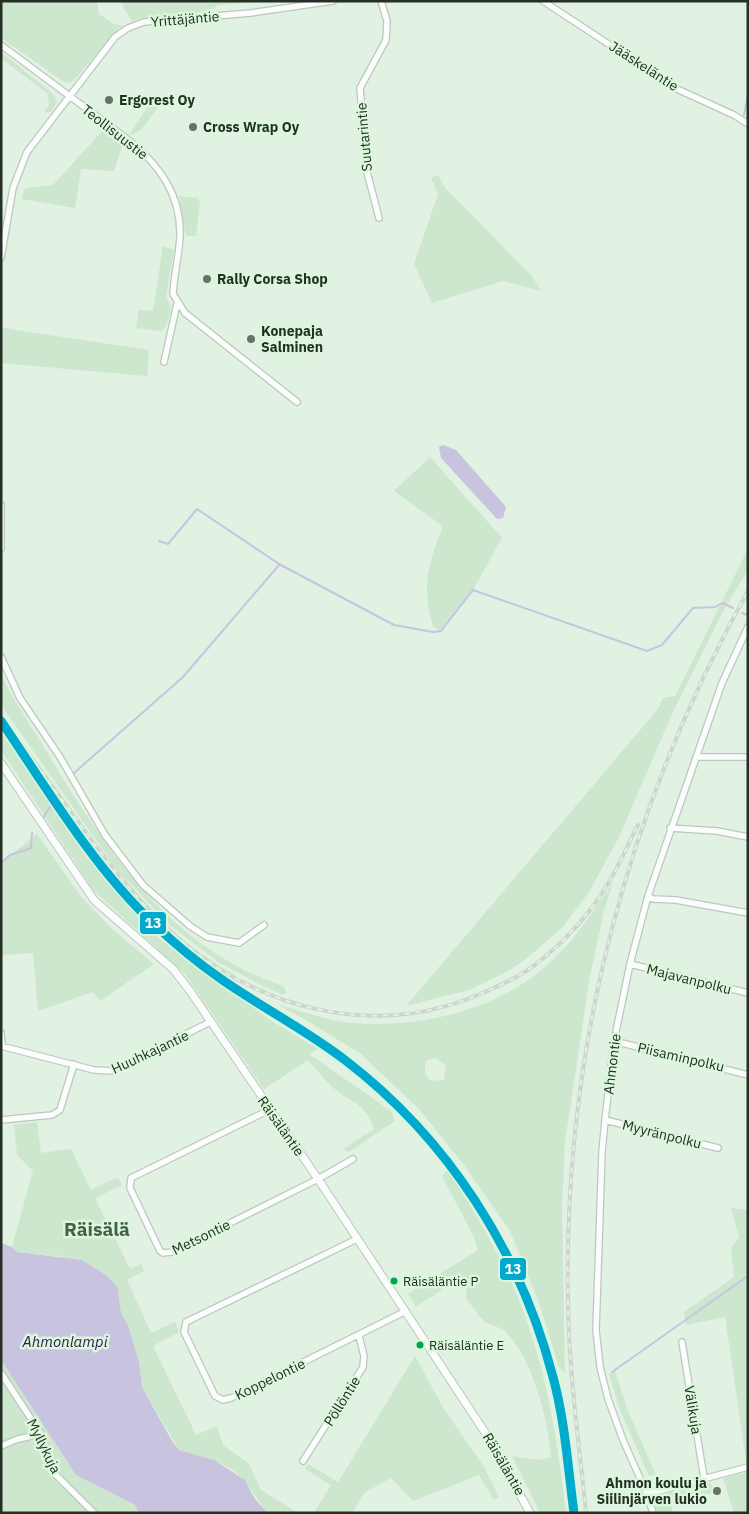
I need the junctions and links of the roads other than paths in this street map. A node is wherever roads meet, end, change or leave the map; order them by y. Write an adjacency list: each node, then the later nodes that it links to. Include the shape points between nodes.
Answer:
1 (333, 1): 5 (street, Yrittäjäntie, via 258,12 144,22 115,37)
2 (381, 1): 7 (street, Suutarintie, via 387,21 386,40 360,88 367,172)
3 (543, 1): 6 (street, Jääskeläntie, via 677,89)
4 (1, 45): 5 (street, Teollisuustie)
5 (69, 96): 8 (street, Yrittäjäntie, via 26,152 13,188); 9 (street, Teollisuustie, via 130,141 162,172 179,222 173,294)
6 (748, 124)
7 (379, 218)
8 (1, 258)
9 (177, 304): 10 (street, Teollisuustie); 11 (street)
10 (164, 362)
11 (296, 402)
12 (1, 505): 13 (street)
13 (1, 548)
14 (748, 627): 16 (street, Ahmontie, via 722,683)
15 (1, 657): 23 (street, via 20,698 60,757 105,835 143,885 207,937 239,943)
16 (696, 756): 17 (street); 19 (street, Ahmontie)
17 (748, 757)
18 (1, 763): 26 (street, Räisäläntie, via 94,900 173,969)
19 (670, 828): 20 (street); 21 (street, Ahmontie)
20 (748, 837)
21 (648, 896): 22 (street); 24 (street, Ahmontie)
22 (748, 913)
23 (264, 925)
24 (630, 964): 25 (street, Majavanpolku); 28 (street, Ahmontie)
25 (748, 993)
26 (210, 1022): 30 (street, Huuhkajantie, via 114,1071); 32 (street, Räisäläntie)
27 (1, 1033): 29 (street)
28 (614, 1041): 31 (street, Piisaminpolku); 34 (street, Ahmontie)
29 (2, 1046): 30 (street, Huuhkajantie)
30 (74, 1064): 33 (street, via 60,1110 52,1115)
31 (748, 1075)
32 (269, 1110): 37 (street, Räisäläntie); 37 (street, Metsontie, via 131,1178 130,1188 158,1250 172,1252)
33 (1, 1120)
34 (605, 1120): 35 (street, Myyränpolku); 48 (street, Ahmontie, via 596,1330 600,1367 623,1440)
35 (718, 1148)
36 (353, 1159): 37 (street)
37 (318, 1179): 38 (street, Räisäläntie)
38 (357, 1239): 39 (street, Räisäläntie); 40 (street, Koppelontie, via 190,1319 183,1328 214,1393 223,1400)
39 (406, 1311): 40 (street, Koppelontie); 50 (street, Räisäläntie, via 492,1442)
40 (359, 1336): 45 (street, Pöllöntie, via 364,1356 362,1367)
41 (682, 1342): 47 (street, Välikuja)
42 (1, 1373): 43 (street, Myllykuja)
43 (41, 1434): 44 (street); 49 (street, Myllykuja, via 56,1474)
44 (1, 1446)
45 (303, 1461)
46 (748, 1467): 47 (street)
47 (704, 1478): 48 (street)
48 (647, 1494): 51 (street, Ahmontie)
49 (94, 1513)
50 (530, 1513)
51 (653, 1513)

